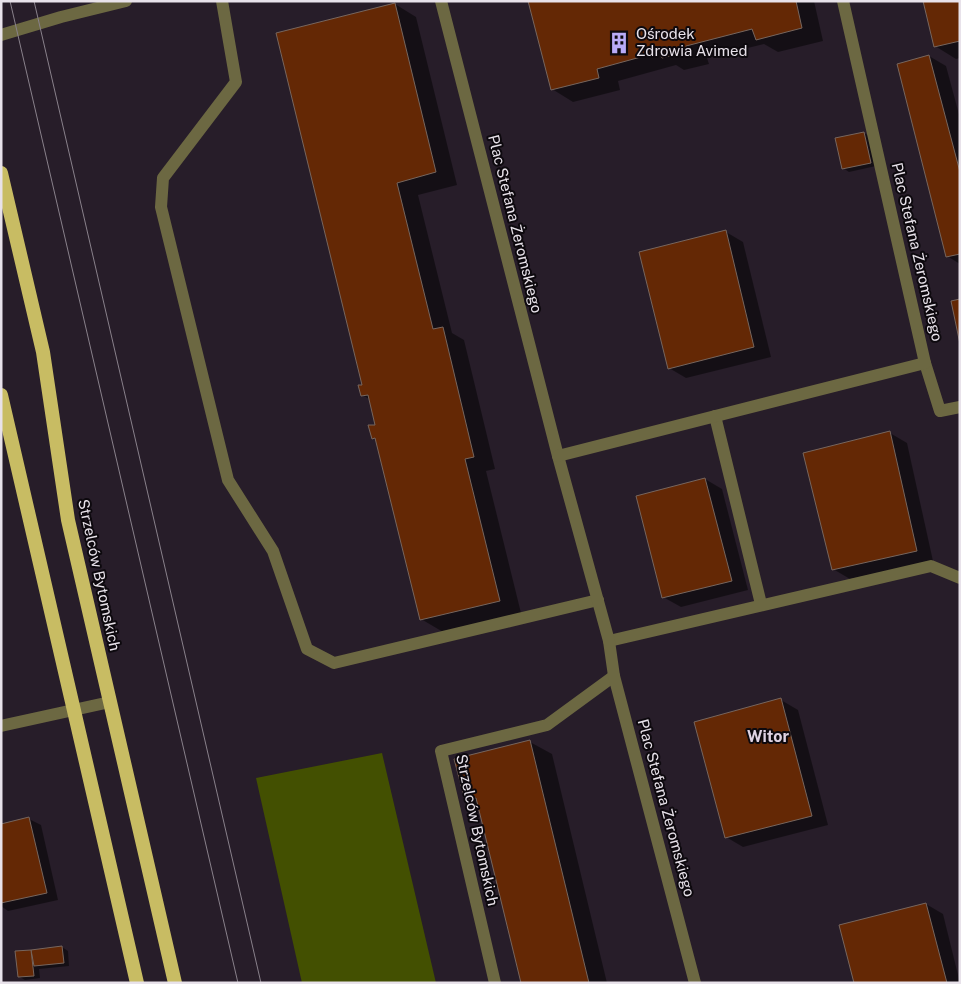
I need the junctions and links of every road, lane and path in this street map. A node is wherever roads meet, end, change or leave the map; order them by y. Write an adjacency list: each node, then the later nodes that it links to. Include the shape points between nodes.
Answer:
1 (126, 1): 5 (street, via 61,16)
2 (222, 1): 13 (street, via 236,82 163,178 161,206 228,480 273,551 307,649 334,663)
3 (441, 1): 11 (street, Plac Stefana Żeromskiego)
4 (843, 1): 7 (street, Plac Stefana Żeromskiego)
5 (1, 35)
6 (1, 173): 17 (highway, Strzelców Bytomskich, via 42,352 68,520)
7 (925, 363): 9 (street, Plac Stefana Żeromskiego, via 940,411); 10 (street, Plac Stefana Żeromskiego)
8 (1, 395): 18 (highway)
9 (960, 407)
10 (715, 416): 11 (street, Plac Stefana Żeromskiego); 14 (street)
11 (558, 456): 13 (street, Plac Stefana Żeromskiego)
12 (960, 578): 14 (street, via 931,566)
13 (598, 600): 15 (street, Plac Stefana Żeromskiego)
14 (761, 604): 15 (street)
15 (609, 641): 16 (street, Plac Stefana Żeromskiego)
16 (614, 676): 22 (street, Strzelców Bytomskich, via 547,725 441,752); 23 (street, Plac Stefana Żeromskiego)
17 (110, 702): 18 (street); 21 (highway, Strzelców Bytomskich)
18 (74, 710): 19 (street); 20 (highway)
19 (1, 726)
20 (137, 983)
21 (175, 983)
22 (494, 983)
23 (695, 983)

